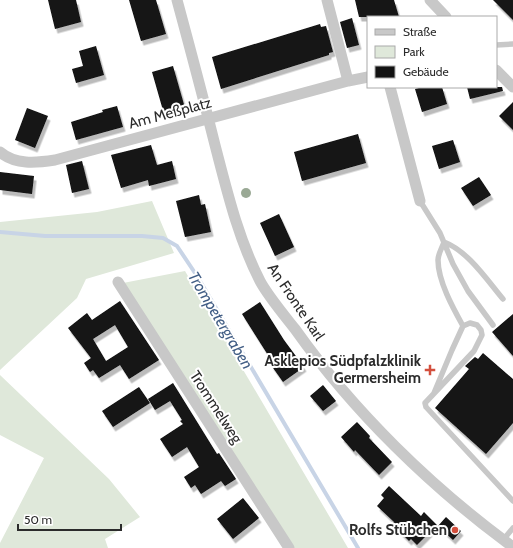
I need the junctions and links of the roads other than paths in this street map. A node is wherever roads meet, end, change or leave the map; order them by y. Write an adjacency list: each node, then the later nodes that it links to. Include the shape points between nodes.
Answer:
1 (177, 0): 12 (street, An Fronte Karl)
2 (327, 0): 9 (street)
3 (430, 0): 4 (street)
4 (445, 16)
5 (513, 44): 6 (lane)
6 (497, 45)
7 (497, 71): 10 (street)
8 (367, 77): 9 (street, Am Meßplatz)
9 (348, 81): 12 (street, Am Meßplatz)
10 (513, 87)
11 (390, 88): 14 (street)
12 (208, 118): 13 (street, Am Meßplatz, via 55,160 31,163 9,158); 23 (street, An Fronte Karl, via 238,228 260,282 308,348 385,436 456,502)
13 (0, 152)
14 (420, 201): 15 (lane)
15 (444, 242): 17 (lane, via 455,246); 18 (lane, via 468,291); 19 (lane, via 438,258 441,275 449,299)
16 (118, 282): 25 (street, Trommelweg)
17 (503, 299)
18 (493, 325)
19 (463, 326): 20 (lane); 20 (lane, via 470,323 477,325 482,335 474,351)
20 (434, 393): 21 (lane, via 425,403 428,410)
21 (513, 501)
22 (513, 528): 23 (lane)
23 (503, 540): 24 (street, An Fronte Karl)
24 (513, 547)
25 (289, 548)

